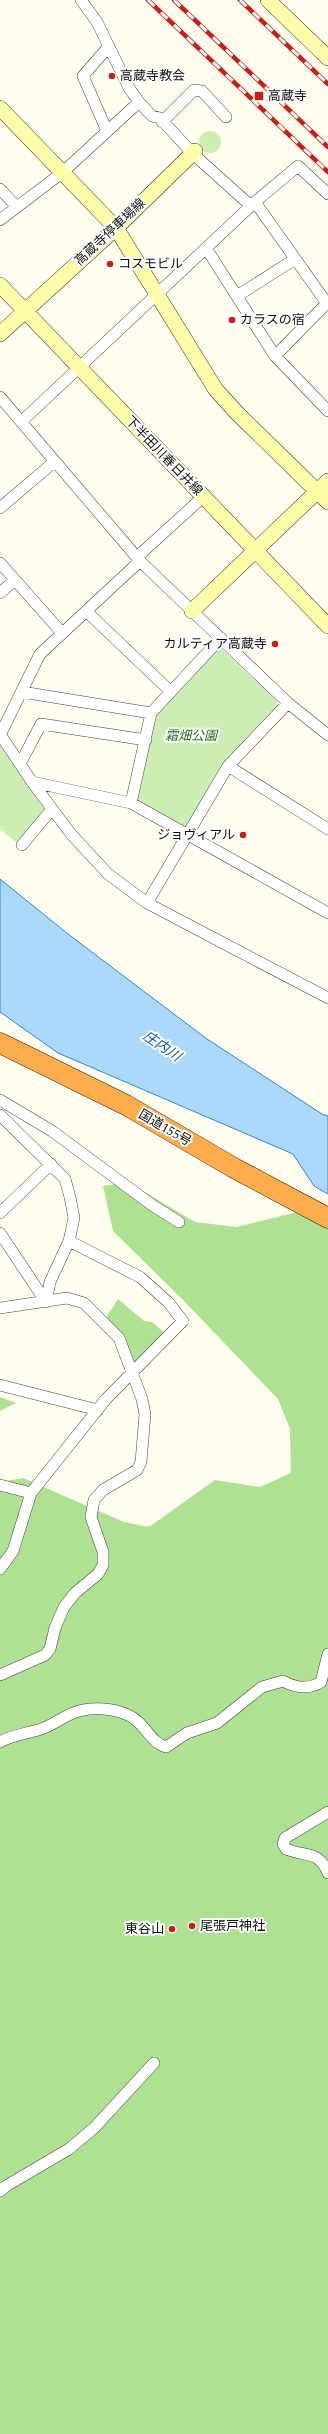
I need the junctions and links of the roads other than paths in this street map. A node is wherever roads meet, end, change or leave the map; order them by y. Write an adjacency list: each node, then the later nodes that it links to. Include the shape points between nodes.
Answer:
1 (81, 0): 3 (street, via 97,22)
2 (268, 0): 4 (street)
3 (109, 46): 5 (street, via 129,88); 9 (street, via 83,76)
4 (328, 58)
5 (139, 102): 8 (street, via 152,116 160,118); 9 (street)
6 (0, 108): 11 (street)
7 (226, 117): 8 (street, via 202,91 194,90)
8 (162, 122): 10 (street)
9 (107, 132): 11 (street)
10 (193, 152): 14 (street); 17 (street, 高蔵寺停車場線)
11 (63, 172): 15 (street); 17 (street)
12 (0, 190): 15 (street)
13 (328, 194): 14 (street, via 298,166)
14 (253, 204): 18 (street); 19 (street)
15 (17, 207): 16 (street)
16 (0, 220)
17 (116, 228): 21 (street); 24 (street, 高蔵寺停車場線)
18 (206, 248): 21 (street); 22 (street)
19 (295, 259): 22 (street); 23 (street)
20 (0, 285): 24 (street, 下半田川春日井線)
21 (156, 295): 27 (street); 32 (street, via 216,390 238,414)
22 (237, 296): 26 (street)
23 (328, 303): 26 (street)
24 (25, 311): 25 (street, 高蔵寺停車場線); 27 (street, 下半田川春日井線)
25 (0, 334)
26 (275, 356): 29 (street)
27 (79, 368): 30 (street); 33 (street, 下半田川春日井線)
28 (0, 397): 30 (street)
29 (328, 411)
30 (21, 422): 31 (street)
31 (54, 462): 35 (street); 37 (street)
32 (322, 486): 34 (street); 36 (street)
33 (203, 497): 36 (street, 下半田川春日井線); 37 (street)
34 (328, 502)
35 (0, 508)
36 (255, 552): 41 (street); 43 (street, 下半田川春日井線)
37 (138, 559): 41 (street); 42 (street)
38 (0, 563): 39 (street)
39 (15, 580): 40 (street); 44 (street)
40 (0, 593)
41 (192, 611): 45 (street)
42 (86, 612): 44 (street); 46 (street)
43 (328, 626)
44 (62, 633): 47 (street, via 40,654)
45 (221, 638): 46 (street); 48 (street)
46 (170, 691): 49 (street)
47 (22, 692): 49 (street); 50 (street)
48 (288, 703): 51 (street); 54 (street)
49 (151, 713): 52 (street)
50 (0, 735): 53 (street)
51 (328, 735)
52 (146, 740): 53 (street, via 41,724); 56 (street)
53 (20, 764): 55 (street)
54 (228, 766): 58 (street); 59 (street)
55 (32, 782): 56 (street); 57 (street)
56 (131, 803): 59 (street)
57 (52, 808): 60 (street); 61 (street, via 71,834 108,874)
58 (328, 830)
59 (187, 835): 61 (street); 62 (street)
60 (22, 845)
61 (147, 903): 63 (street)
62 (328, 913)
63 (328, 998)
64 (0, 1043): 69 (highway, 国道155号, via 126,1105 234,1168)
65 (0, 1100): 70 (street, via 52,1131)
66 (0, 1115): 67 (street)
67 (51, 1164): 68 (street); 72 (street, via 65,1179 70,1197 74,1218)
68 (0, 1213)
69 (328, 1218)
70 (179, 1222)
71 (0, 1233): 73 (street)
72 (69, 1241): 73 (street, via 50,1282); 75 (street, via 140,1277 168,1302 183,1321)
73 (46, 1302): 74 (street); 75 (street, via 67,1298 84,1303 118,1338)
74 (0, 1308)
75 (132, 1372): 77 (street); 82 (street, via 145,1414 141,1462 137,1470 103,1490 94,1500 91,1517 103,1552 103,1565 98,1574 64,1607 50,1649 45,1654)
76 (0, 1385): 77 (street)
77 (98, 1410): 79 (street)
78 (0, 1485): 79 (street)
79 (31, 1493): 80 (street, via 13,1551)
80 (0, 1569)
81 (328, 1654): 83 (street, via 325,1674 317,1685 303,1688 283,1681 262,1687 217,1723 187,1733 166,1747 156,1745 143,1725 128,1715 103,1709 75,1712 39,1730 21,1733)
82 (0, 1675)
83 (0, 1742)
84 (328, 1812): 85 (street, via 285,1838 283,1844 286,1849 317,1857 324,1864)
85 (328, 1874)
86 (154, 2063): 87 (street, via 99,2122 69,2149)
87 (0, 2191)

